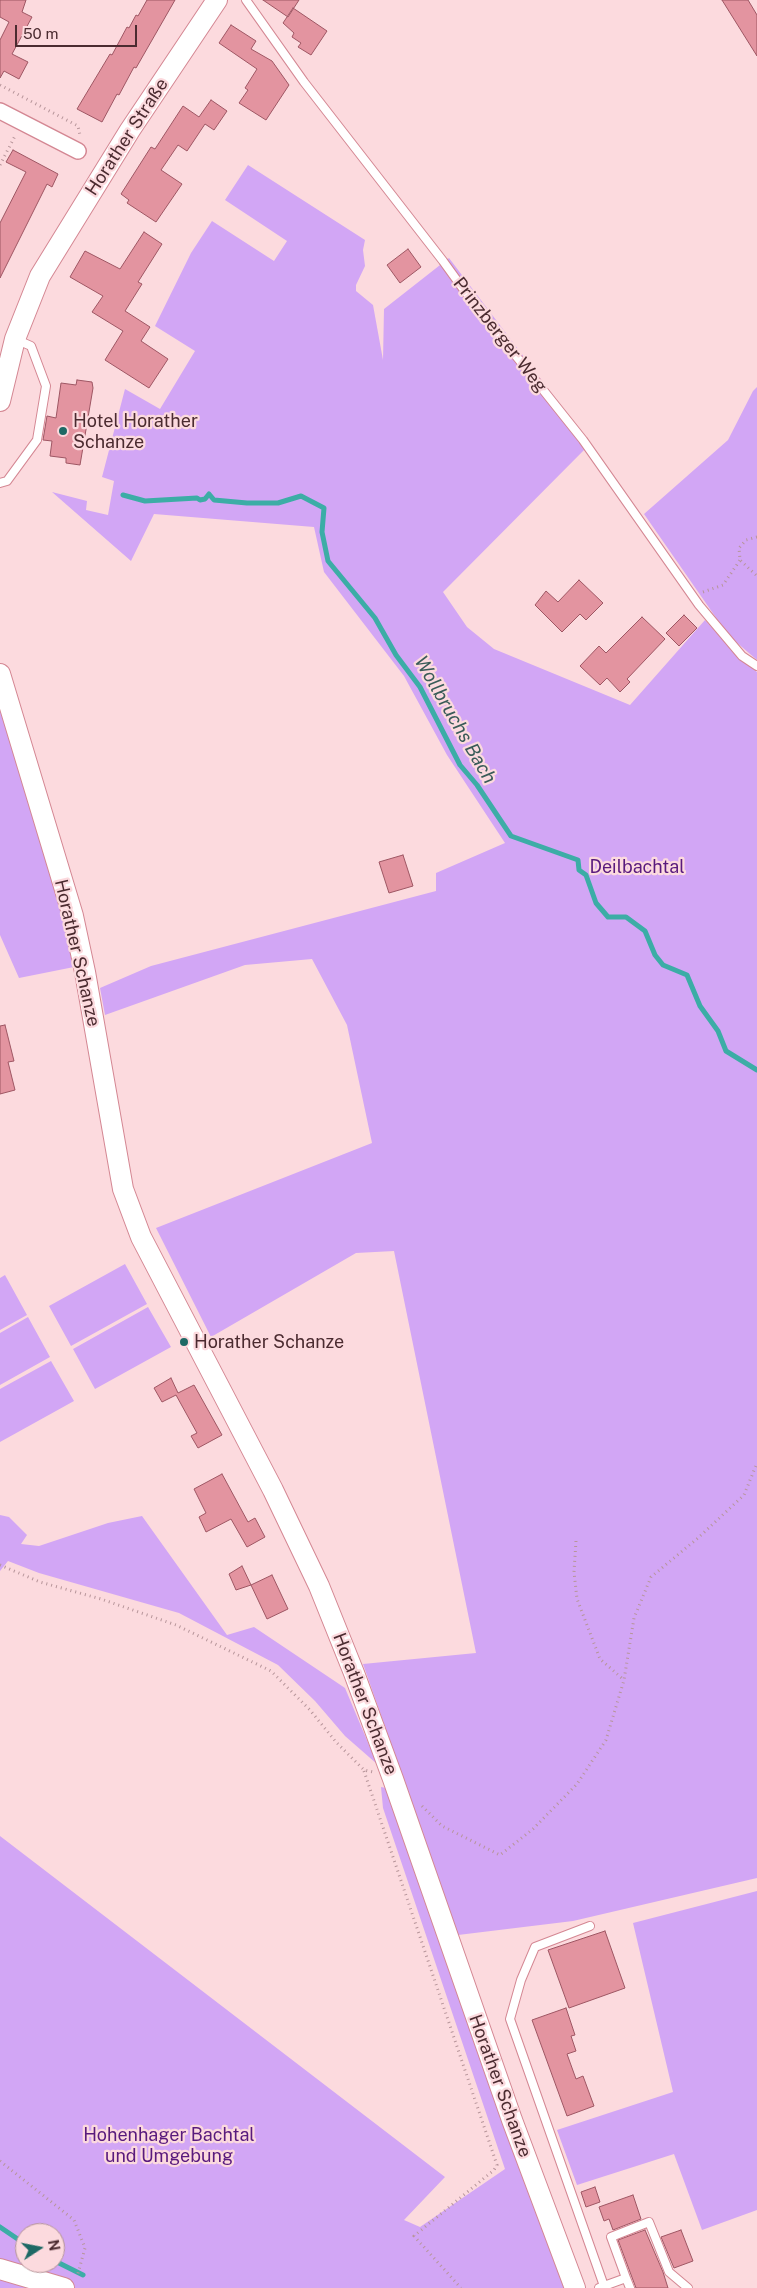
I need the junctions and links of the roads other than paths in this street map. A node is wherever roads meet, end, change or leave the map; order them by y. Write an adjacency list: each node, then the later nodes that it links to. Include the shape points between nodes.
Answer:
1 (217, 0): 5 (main road, Horather Straße, via 130,130 40,276)
2 (246, 0): 9 (lane, Prinzberger Weg, via 304,82 583,440 692,595 725,638)
3 (0, 111): 4 (street)
4 (78, 151)
5 (15, 339): 6 (main road); 8 (lane, via 31,346 46,386 37,440 7,482)
6 (2, 381): 7 (main road)
7 (0, 402)
8 (0, 482)
9 (757, 666)
10 (0, 674): 16 (main road, Horather Schanze, via 73,916 124,1189 141,1237 273,1490 319,1586 393,1779 512,2120)
11 (590, 1926): 15 (lane, via 535,1947 510,2019)
12 (0, 2269): 14 (main road)
13 (626, 2278): 15 (lane); 17 (lane); 18 (lane, via 611,2237 649,2222 669,2272)
14 (70, 2284)
15 (601, 2287)
16 (575, 2288)
17 (630, 2288)
18 (688, 2288)

